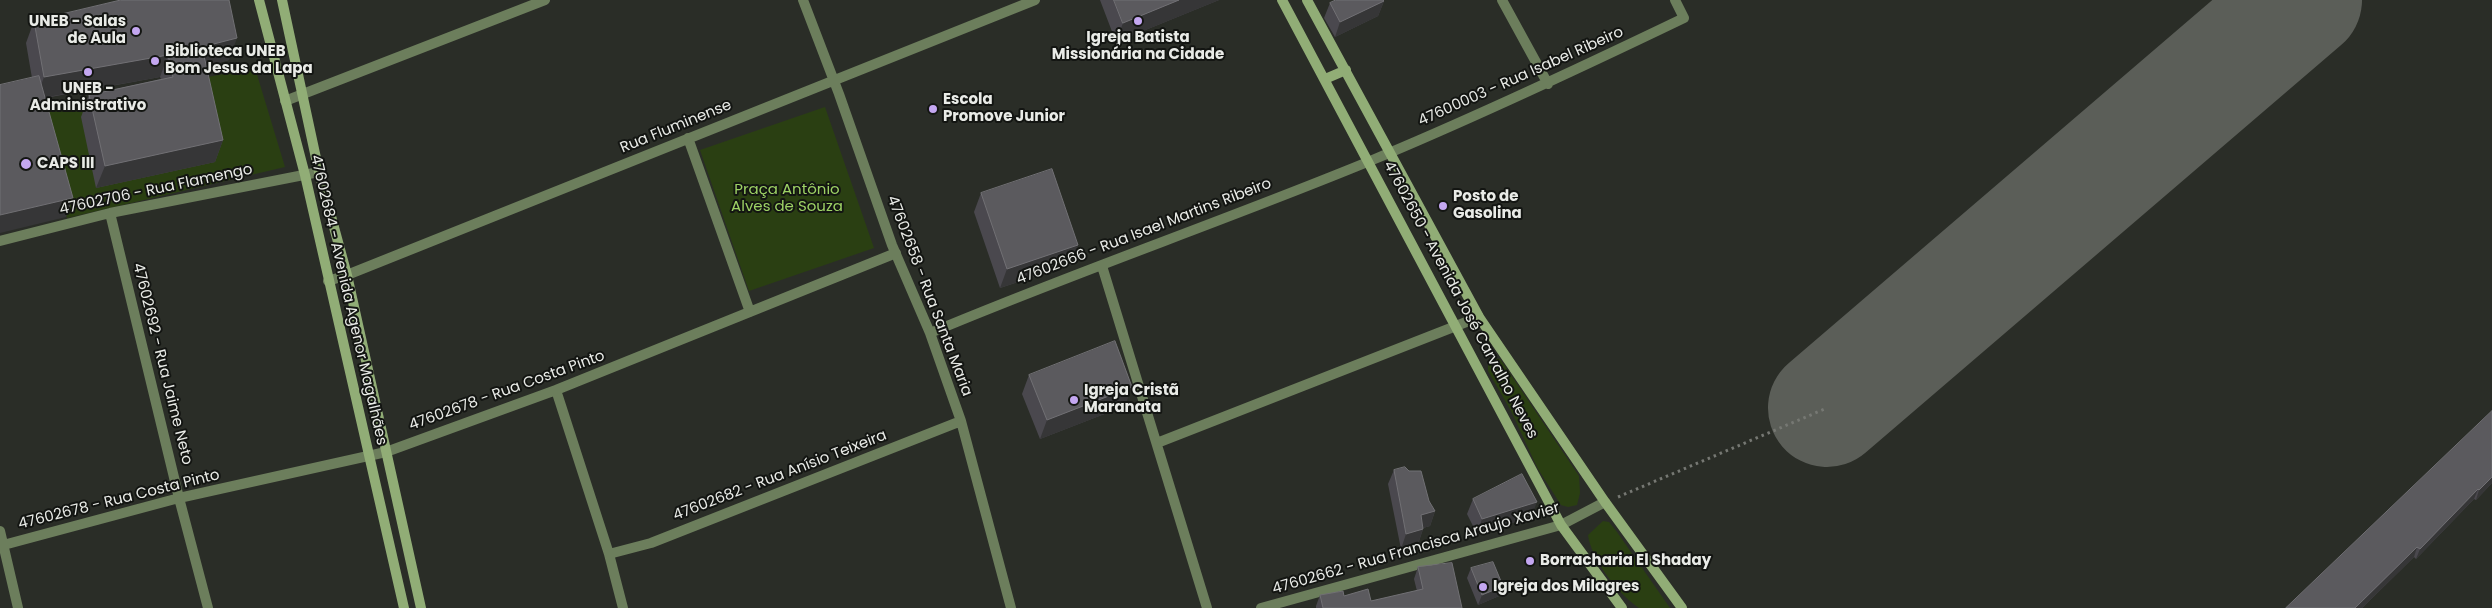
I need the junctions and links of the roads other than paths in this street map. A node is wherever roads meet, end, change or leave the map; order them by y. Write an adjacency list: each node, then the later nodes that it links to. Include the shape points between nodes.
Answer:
1 (259, 0): 15 (street, 47602684 - Avenida Agenor Magalhães)
2 (282, 0): 14 (street, 47602684 - Avenida Agenor Magalhães)
3 (545, 0): 14 (street)
4 (803, 0): 12 (street, 47602658 - Rua Santa Maria)
5 (1035, 0): 12 (street, Rua Fluminense)
6 (1282, 0): 11 (street, 47602650 - Avenida José Carvalho Neves)
7 (1307, 0): 10 (street)
8 (1502, 0): 13 (street)
9 (1675, 0): 13 (street, 47600003 - Rua Isabel Ribeiro, via 1684,18)
10 (1346, 70): 11 (street); 17 (street)
11 (1325, 79): 18 (street, 47602650 - Avenida José Carvalho Neves)
12 (834, 80): 16 (street, Rua Fluminense); 23 (street, 47602658 - Rua Santa Maria)
13 (1548, 84): 17 (street, 47600003 - Rua Isabel Ribeiro)
14 (304, 95): 15 (street); 19 (street, 47602684 - Avenida Agenor Magalhães)
15 (285, 101): 20 (street, 47602684 - Avenida Agenor Magalhães)
16 (688, 138): 25 (street, Rua Fluminense); 27 (street)
17 (1389, 152): 18 (street, 47600003 - Rua Isabel Ribeiro); 28 (street)
18 (1369, 161): 24 (street, 47602666 - Rua Isael Martins Ribeiro); 29 (street, 47602650 - Avenida José Carvalho Neves)
19 (319, 172): 20 (street, 47602706 - Rua Flamengo); 25 (street, 47602684 - Avenida Agenor Magalhães)
20 (305, 175): 21 (street, 47602706 - Rua Flamengo); 26 (street, 47602684 - Avenida Agenor Magalhães)
21 (110, 213): 22 (street, 47602706 - Rua Flamengo); 36 (street, 47602692 - Rua Jaime Neto)
22 (0, 241)
23 (896, 254): 27 (street, 47602678 - Rua Costa Pinto); 30 (street, 47602658 - Rua Santa Maria)
24 (1102, 266): 30 (street, 47602666 - Rua Isael Martins Ribeiro); 33 (street)
25 (347, 275): 26 (street, Rua Fluminense); 34 (street, 47602684 - Avenida Agenor Magalhães)
26 (328, 281): 35 (street, 47602684 - Avenida Agenor Magalhães)
27 (750, 312): 31 (street, 47602678 - Rua Costa Pinto)
28 (1479, 317): 29 (street); 37 (street)
29 (1456, 327): 33 (street); 38 (street, 47602650 - Avenida José Carvalho Neves)
30 (930, 333): 32 (street, 47602658 - Rua Santa Maria)
31 (556, 390): 34 (street, 47602678 - Rua Costa Pinto); 41 (street)
32 (961, 421): 41 (street, 47602682 - Rua Anísio Teixeira, via 651,543); 47 (street, 47602658 - Rua Santa Maria)
33 (1157, 443): 48 (street)
34 (386, 452): 35 (street, 47602678 - Rua Costa Pinto); 45 (street, 47602684 - Avenida Agenor Magalhães)
35 (369, 454): 36 (street, 47602678 - Rua Costa Pinto); 44 (street, 47602684 - Avenida Agenor Magalhães)
36 (179, 498): 40 (street, 47602678 - Rua Costa Pinto); 43 (street, 47602692 - Rua Jaime Neto)
37 (1605, 502): 38 (street, 47602662 - Rua Francisca Araujo Xavier); 51 (street)
38 (1561, 525): 49 (street, 47602662 - Rua Francisca Araujo Xavier); 50 (street, 47602650 - Avenida José Carvalho Neves)
39 (0, 531): 40 (street)
40 (2, 546): 42 (street)
41 (610, 554): 46 (street)
42 (18, 608)
43 (208, 608)
44 (404, 608)
45 (421, 608)
46 (623, 608)
47 (1011, 608)
48 (1207, 608)
49 (1261, 608)
50 (1622, 608)
51 (1682, 608)

